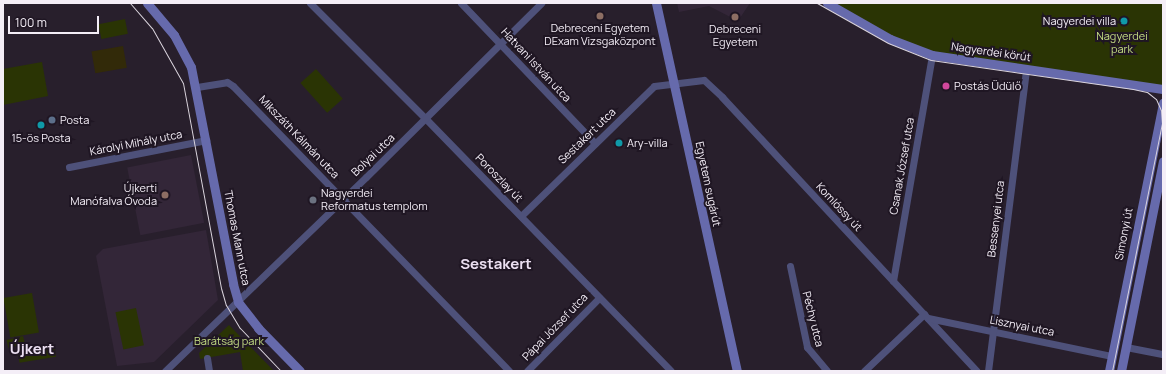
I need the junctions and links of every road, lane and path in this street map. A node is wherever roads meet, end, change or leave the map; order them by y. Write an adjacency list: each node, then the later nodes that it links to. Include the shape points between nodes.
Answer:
1 (147, 3): 11 (street, via 180,44)
2 (310, 3): 14 (street, Poroszlay út)
3 (461, 3): 7 (street, Hatvani István utca)
4 (541, 3): 7 (street, Bolyai utca)
5 (656, 3): 10 (street, Egyetem sugárút)
6 (827, 3): 8 (street, Nagyerdei körút, via 890,39)
7 (501, 44): 14 (street, Bolyai utca); 16 (street, Hatvani István utca)
8 (932, 55): 9 (street, Nagyerdei körút); 22 (street, Csanak József utca)
9 (1026, 70): 12 (street, Nagyerdei körút); 26 (street, Bessenyei utca)
10 (674, 84): 16 (street, Sestakert utca, via 654,86); 22 (street, Komlóssy út, via 699,79 715,90); 37 (street, Egyetem sugárút)
11 (197, 87): 15 (street, Thomas Mann utca); 19 (street, Mikszáth Kálmán utca, via 227,82 233,86)
12 (1163, 90)
13 (1163, 102): 29 (street, Simonyi út)
14 (426, 119): 19 (street, Bolyai utca); 20 (street, Poroszlay út)
15 (206, 140): 18 (street, Károlyi Mihály utca); 24 (street, Thomas Mann utca)
16 (595, 143): 20 (street, Sestakert utca)
17 (1163, 161): 27 (street)
18 (69, 167)
19 (343, 199): 24 (street, Bolyai utca); 34 (street, Mikszáth Kálmán utca)
20 (521, 216): 23 (street, Poroszlay út)
21 (790, 266): 38 (street, Péchy utca, via 807,347)
22 (893, 281): 25 (street, Komlóssy út)
23 (599, 298): 35 (street, Pápai József utca); 36 (street, Poroszlay út)
24 (238, 302): 31 (street, Bolyai utca); 33 (street, Thomas Mann utca, via 258,328)
25 (926, 316): 26 (street, Lisznyai utca); 39 (street); 40 (street, Komlóssy út)
26 (993, 332): 29 (street, Lisznyai utca); 41 (street, Bessenyei utca)
27 (1126, 347): 28 (street); 43 (street)
28 (1163, 354)
29 (1112, 356): 42 (street, Simonyi út)
30 (207, 358): 32 (street)
31 (166, 371)
32 (209, 371)
33 (300, 371)
34 (509, 371)
35 (527, 371)
36 (671, 371)
37 (737, 371)
38 (827, 371)
39 (864, 371)
40 (977, 371)
41 (988, 371)
42 (1109, 371)
43 (1121, 371)

